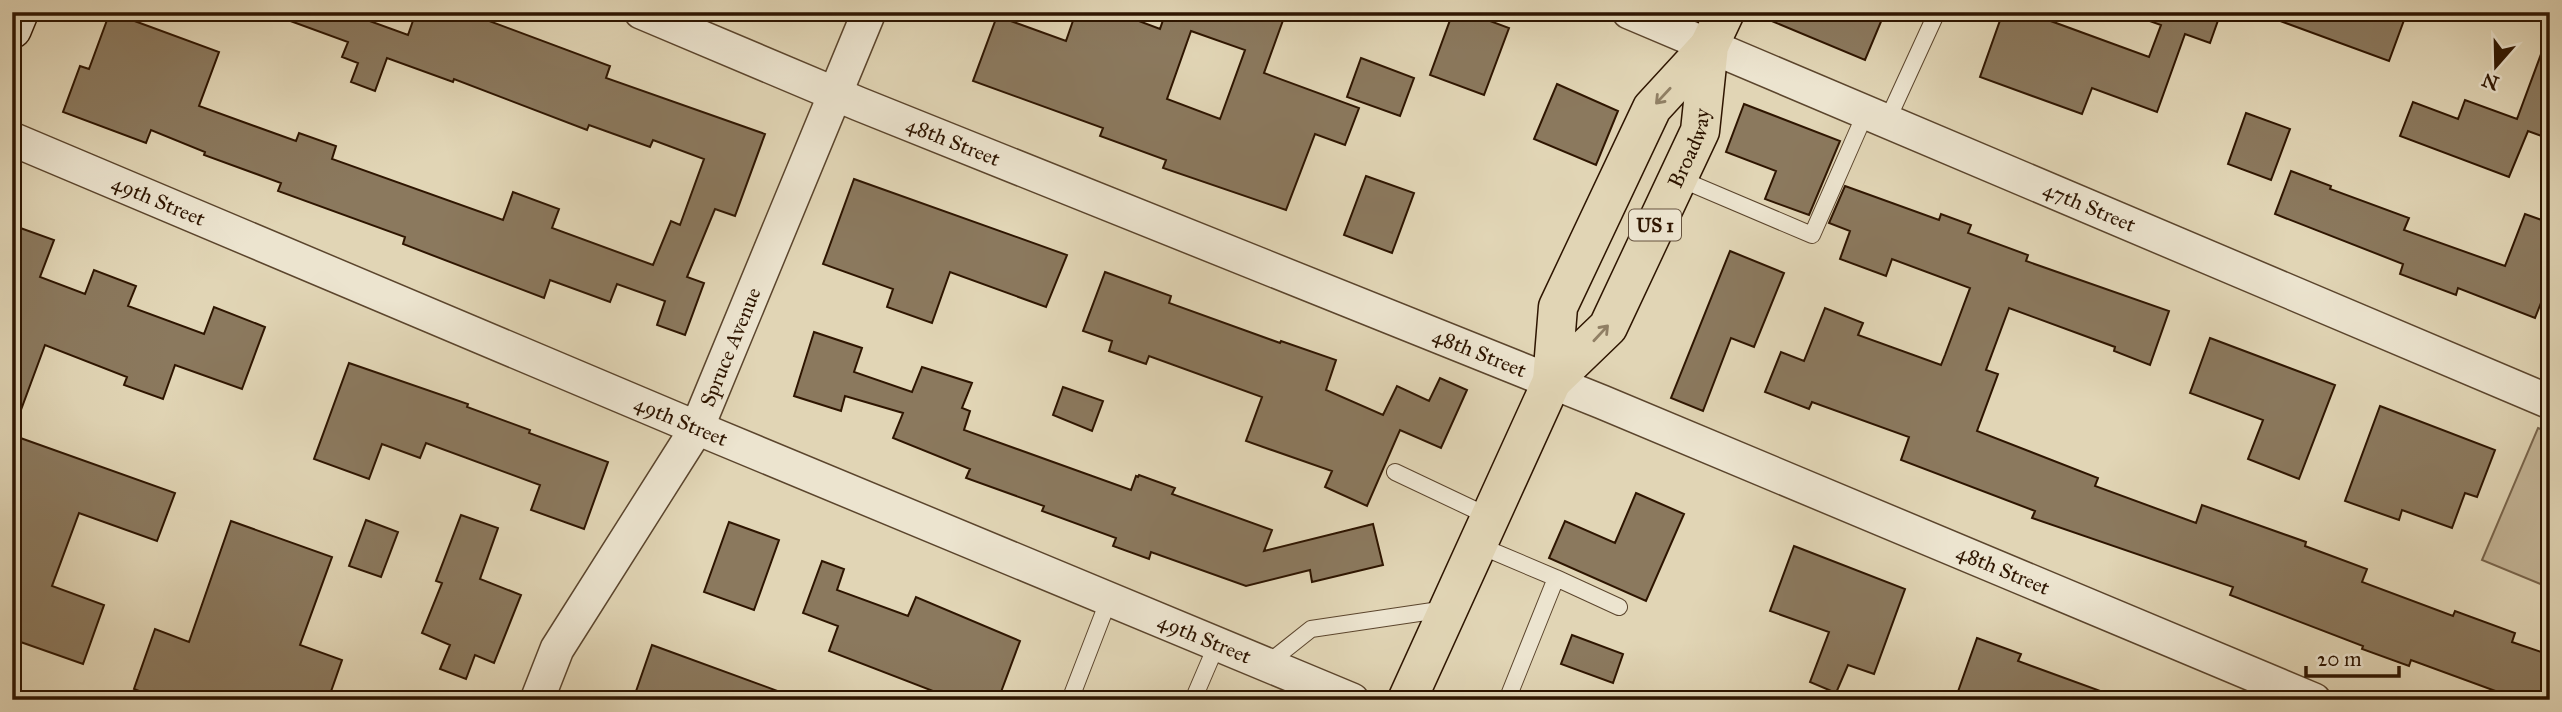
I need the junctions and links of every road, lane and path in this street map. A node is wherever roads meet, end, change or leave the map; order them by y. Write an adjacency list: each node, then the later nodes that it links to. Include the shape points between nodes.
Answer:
1 (19, 12): 6 (street)
2 (641, 12): 8 (street, 48th Street)
3 (869, 12): 8 (street, Spruce Avenue)
4 (1629, 12): 7 (street, 47th Street)
5 (1937, 12): 9 (lane)
6 (12, 29)
7 (1717, 29): 9 (street, 47th Street); 11 (main road, Broadway / US 1, via 1700,131); 12 (main road, Broadway / US 1, one-way to 12, via 1652,108 1558,307)
8 (835, 94): 12 (street, 48th Street); 14 (street, Spruce Avenue)
9 (1877, 117): 11 (lane, via 1812,235); 13 (street, 47th Street)
10 (12, 139): 14 (street, 49th Street)
11 (1678, 178): 12 (main road, Broadway / US 1, one-way to 11, via 1608,327)
12 (1552, 381): 16 (main road, Broadway / US 1); 29 (street, 48th Street)
13 (2550, 402)
14 (697, 428): 18 (street, 49th Street); 23 (street, Spruce Avenue, via 557,649)
15 (1395, 472): 16 (lane)
16 (1484, 531): 17 (lane); 20 (main road, Broadway / US 1)
17 (1556, 578): 19 (lane); 28 (lane)
18 (1109, 599): 21 (street, 49th Street); 24 (lane)
19 (1619, 607)
20 (1448, 608): 22 (lane, via 1311,629); 27 (main road, Broadway / US 1)
21 (1217, 644): 22 (street, 49th Street); 25 (lane)
22 (1267, 664): 26 (street, 49th Street)
23 (537, 700)
24 (1070, 700)
25 (1193, 700)
26 (1352, 700)
27 (1407, 700)
28 (1507, 700)
29 (2314, 700)

